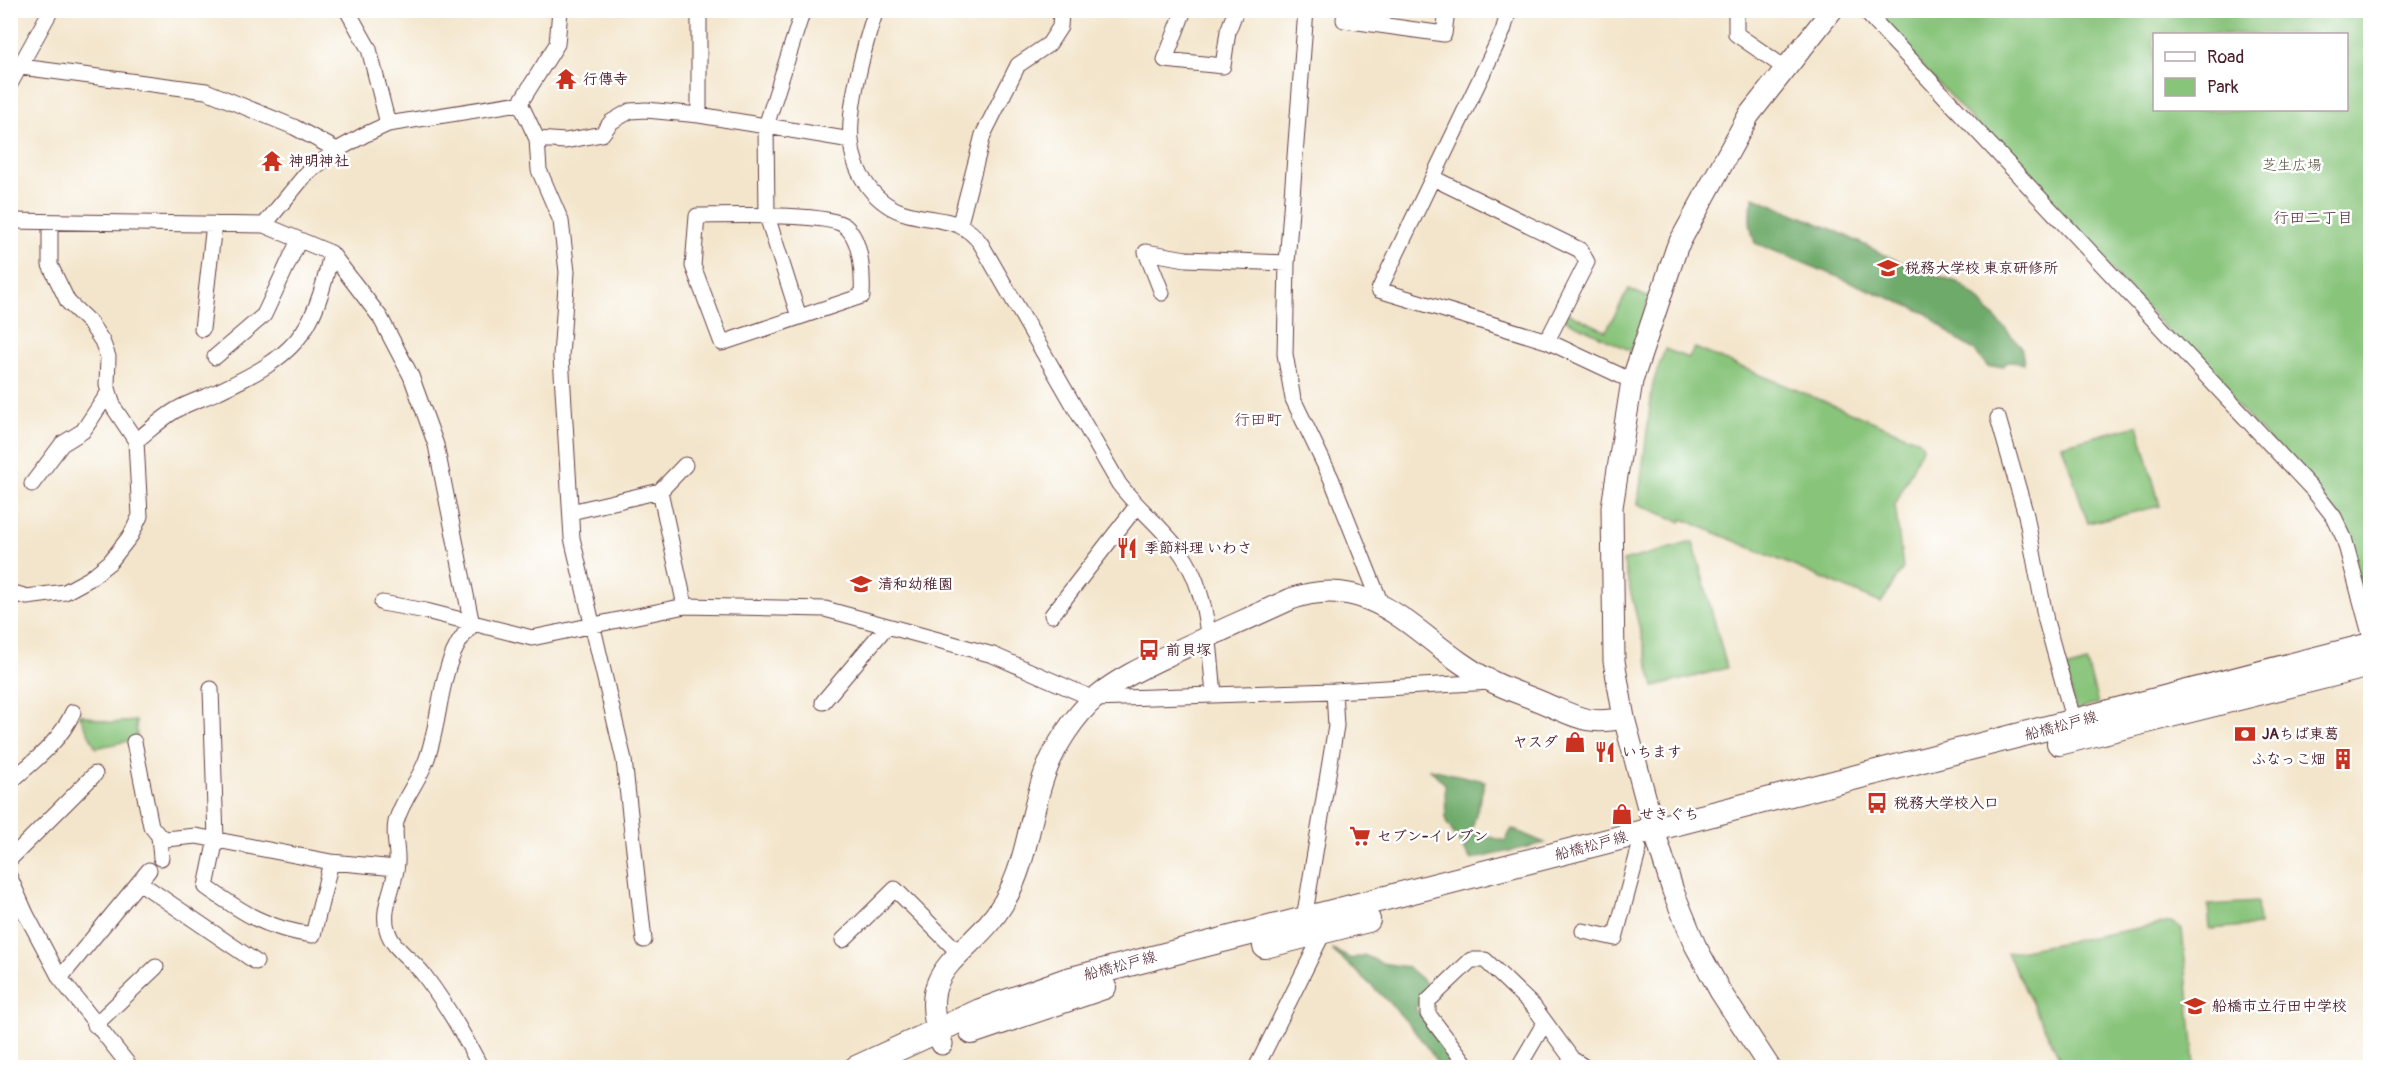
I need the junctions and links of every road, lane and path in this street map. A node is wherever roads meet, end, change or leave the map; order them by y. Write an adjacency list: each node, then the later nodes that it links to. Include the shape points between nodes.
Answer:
1 (51, 10): 17 (street)
2 (347, 10): 22 (street, via 369,49)
3 (560, 10): 20 (street, via 557,44)
4 (699, 10): 21 (street)
5 (803, 10): 23 (street)
6 (876, 10): 25 (street, via 856,92)
7 (1061, 10): 32 (street, via 1060,27 1049,44 1018,65 983,135)
8 (1184, 10): 9 (street, via 1165,60 1223,66 1228,31)
9 (1236, 10)
10 (1306, 10): 36 (street)
11 (1345, 10): 12 (street, via 1344,20 1444,34)
12 (1447, 10)
13 (1509, 10): 27 (street, via 1503,31)
14 (1736, 10): 18 (street, via 1736,34)
15 (1832, 10): 18 (street)
16 (1864, 10): 59 (street, via 2313,490 2344,538)
17 (21, 67): 19 (street); 26 (street, via 206,91 294,127)
18 (1785, 68): 42 (street, via 1749,115 1692,216 1677,247)
19 (10, 84)
20 (520, 103): 22 (street); 24 (street)
21 (699, 115): 23 (street); 24 (street, via 630,111 611,122 602,134 565,141)
22 (388, 124): 26 (street)
23 (766, 126): 25 (street); 28 (street)
24 (537, 139): 50 (street, via 539,170 561,221 567,272 561,356)
25 (851, 140): 32 (street, via 876,199 907,214)
26 (337, 150): 33 (street, via 306,174)
27 (1433, 178): 40 (street, via 1580,250 1587,262); 40 (street, via 1379,290)
28 (767, 216): 38 (street); 38 (street, via 837,220 848,228 864,266 862,296); 38 (street, via 697,216 693,266 722,343)
29 (10, 221): 30 (street)
30 (50, 222): 31 (street); 43 (street, via 50,265 68,303 90,323 102,341 108,357)
31 (214, 224): 33 (street); 39 (street)
32 (960, 224): 49 (street, via 973,232 981,244)
33 (264, 225): 34 (street)
34 (299, 240): 35 (street); 41 (street, via 264,315)
35 (331, 253): 45 (street, via 323,290 305,331 291,349 260,372 176,410); 57 (street, via 380,317 411,376 436,445)
36 (1287, 263): 37 (street, via 1186,259 1146,252); 53 (street, via 1285,354 1293,399 1331,478)
37 (1162, 293)
38 (799, 317)
39 (202, 329)
40 (1547, 341): 42 (street)
41 (215, 357)
42 (1632, 381): 70 (street, via 1612,507 1614,661)
43 (109, 392): 45 (street, via 114,408); 47 (street, via 83,431 62,444)
44 (1998, 418): 71 (street)
45 (136, 441): 51 (street, via 140,516 110,562 65,592 27,597)
46 (685, 465): 48 (street)
47 (32, 484)
48 (660, 491): 50 (street); 54 (street)
49 (1136, 507): 55 (street); 60 (street, via 1178,549 1195,576)
50 (570, 512): 56 (street)
51 (10, 592)
52 (382, 603): 57 (street)
53 (1381, 604): 60 (street, via 1340,592 1315,591); 63 (street)
54 (685, 606): 56 (street); 58 (street, via 825,609)
55 (1052, 615)
56 (591, 624): 57 (street, via 532,638); 85 (street, via 624,760)
57 (472, 625): 81 (street, via 455,649 427,760 399,814 394,837)
58 (886, 627): 67 (street, via 993,655); 68 (street)
59 (2370, 634)
60 (1209, 636): 66 (street); 67 (street, via 1130,675)
61 (2370, 645): 71 (main road, 船橋松戸線)
62 (2370, 665): 77 (main road, 船橋松戸線)
63 (1491, 682): 65 (street); 70 (street, via 1588,722)
64 (211, 689): 76 (street)
65 (1334, 691): 66 (street); 83 (street, via 1336,726)
66 (1214, 694): 67 (street)
67 (1094, 699): 87 (street, via 1062,739 1046,771 1012,889)
68 (822, 702)
69 (73, 712): 74 (street, via 56,741)
70 (1624, 718): 77 (street)
71 (2074, 722): 77 (main road, 船橋松戸線)
72 (134, 742): 75 (street, via 151,826)
73 (95, 774): 79 (street)
74 (10, 782)
75 (159, 836): 76 (street); 78 (street)
76 (216, 839): 80 (street); 80 (street, via 206,887 249,917 290,932 313,935)
77 (1650, 841): 83 (main road, 船橋松戸線); 84 (street, via 1615,938); 102 (street, via 1695,945)
78 (161, 858)
79 (10, 859)
80 (331, 862): 81 (street)
81 (396, 868): 96 (street, via 385,918 389,935 422,972 456,1021)
82 (10, 878): 90 (street)
83 (1314, 925): 93 (main road, 船橋松戸線); 98 (street)
84 (1583, 931)
85 (644, 940)
86 (843, 940): 87 (street, via 895,889)
87 (959, 953): 93 (street, via 935,986 933,1020)
88 (256, 962): 90 (street, via 144,876)
89 (156, 967): 92 (street)
90 (60, 978): 92 (street)
91 (1545, 1022): 99 (street, via 1485,960 1471,960 1428,1001 1428,1014); 100 (street); 101 (street, via 1572,1059)
92 (95, 1025): 95 (street)
93 (939, 1037): 94 (main road, 船橋松戸線); 97 (main road, 船橋松戸線)
94 (893, 1067)
95 (131, 1068)
96 (481, 1068)
97 (856, 1068)
98 (1256, 1068)
99 (1468, 1068)
100 (1518, 1068)
101 (1586, 1068)
102 (1770, 1068)

